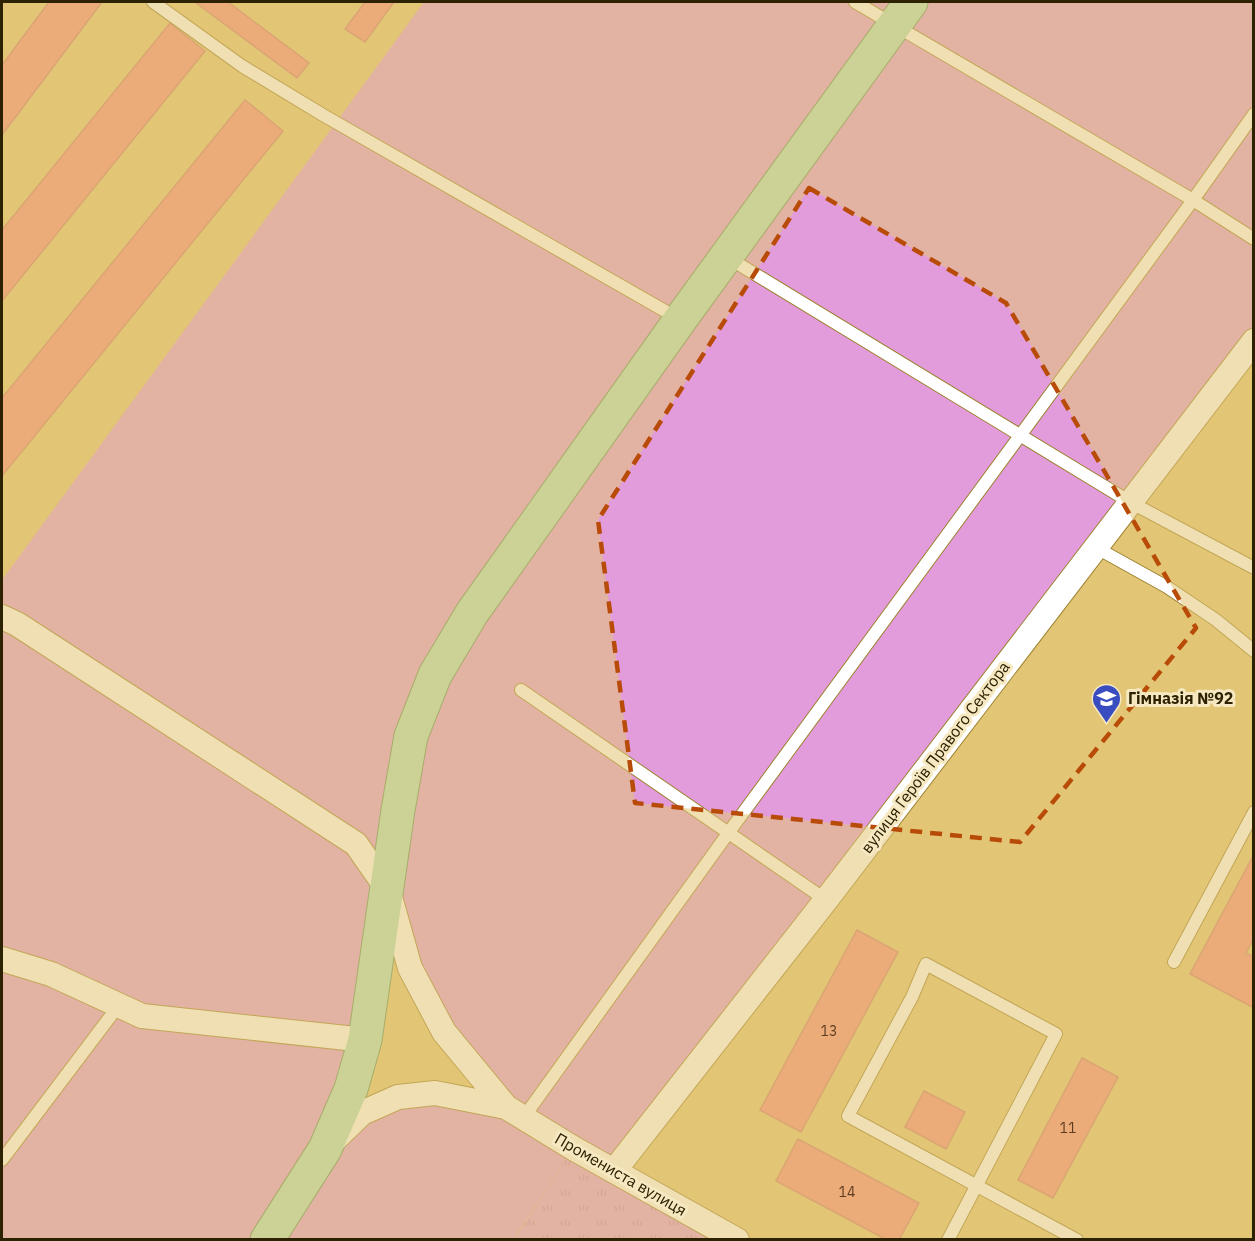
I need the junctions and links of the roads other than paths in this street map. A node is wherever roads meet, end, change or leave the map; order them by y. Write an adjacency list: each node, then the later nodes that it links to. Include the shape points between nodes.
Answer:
1 (153, 2): 8 (lane, via 242,66 323,115)
2 (855, 2): 3 (lane)
3 (903, 13): 5 (lane); 7 (main road)
4 (1254, 114): 5 (lane)
5 (1193, 200): 6 (lane); 10 (lane)
6 (1254, 238)
7 (726, 257): 8 (main road); 10 (lane)
8 (680, 320): 19 (main road, via 472,613 435,675 411,736)
9 (1254, 342): 11 (street, вулиця Героїв Правого Сектора)
10 (1019, 435): 11 (lane); 18 (lane)
11 (1130, 502): 12 (street, вулиця Героїв Правого Сектора); 13 (lane)
12 (1095, 548): 15 (lane, via 1167,587); 20 (street, вулиця Героїв Правого Сектора)
13 (1254, 567)
14 (2, 617): 19 (street, Промениста вулиця, via 356,844)
15 (1254, 651)
16 (521, 690): 18 (lane)
17 (1254, 812): 22 (lane)
18 (729, 832): 20 (lane); 25 (lane)
19 (388, 890): 24 (main road); 25 (street, Промениста вулиця, via 411,968 444,1032)
20 (826, 900): 28 (street, вулиця Героїв Правого Сектора)
21 (2, 959): 23 (street, via 51,974)
22 (1174, 962)
23 (119, 1005): 24 (street, via 142,1016); 27 (lane)
24 (365, 1040): 26 (main road, via 351,1089)
25 (515, 1112): 26 (street, Промениста вулиця, via 435,1093 398,1097 363,1113); 28 (street, Промениста вулиця)
26 (325, 1149): 30 (main road)
27 (2, 1160)
28 (615, 1171): 31 (street, Промениста вулиця)
29 (976, 1185): 29 (lane, via 848,1116 926,964 1056,1035); 32 (lane); 33 (lane)
30 (267, 1239)
31 (737, 1239)
32 (948, 1239)
33 (1077, 1239)

